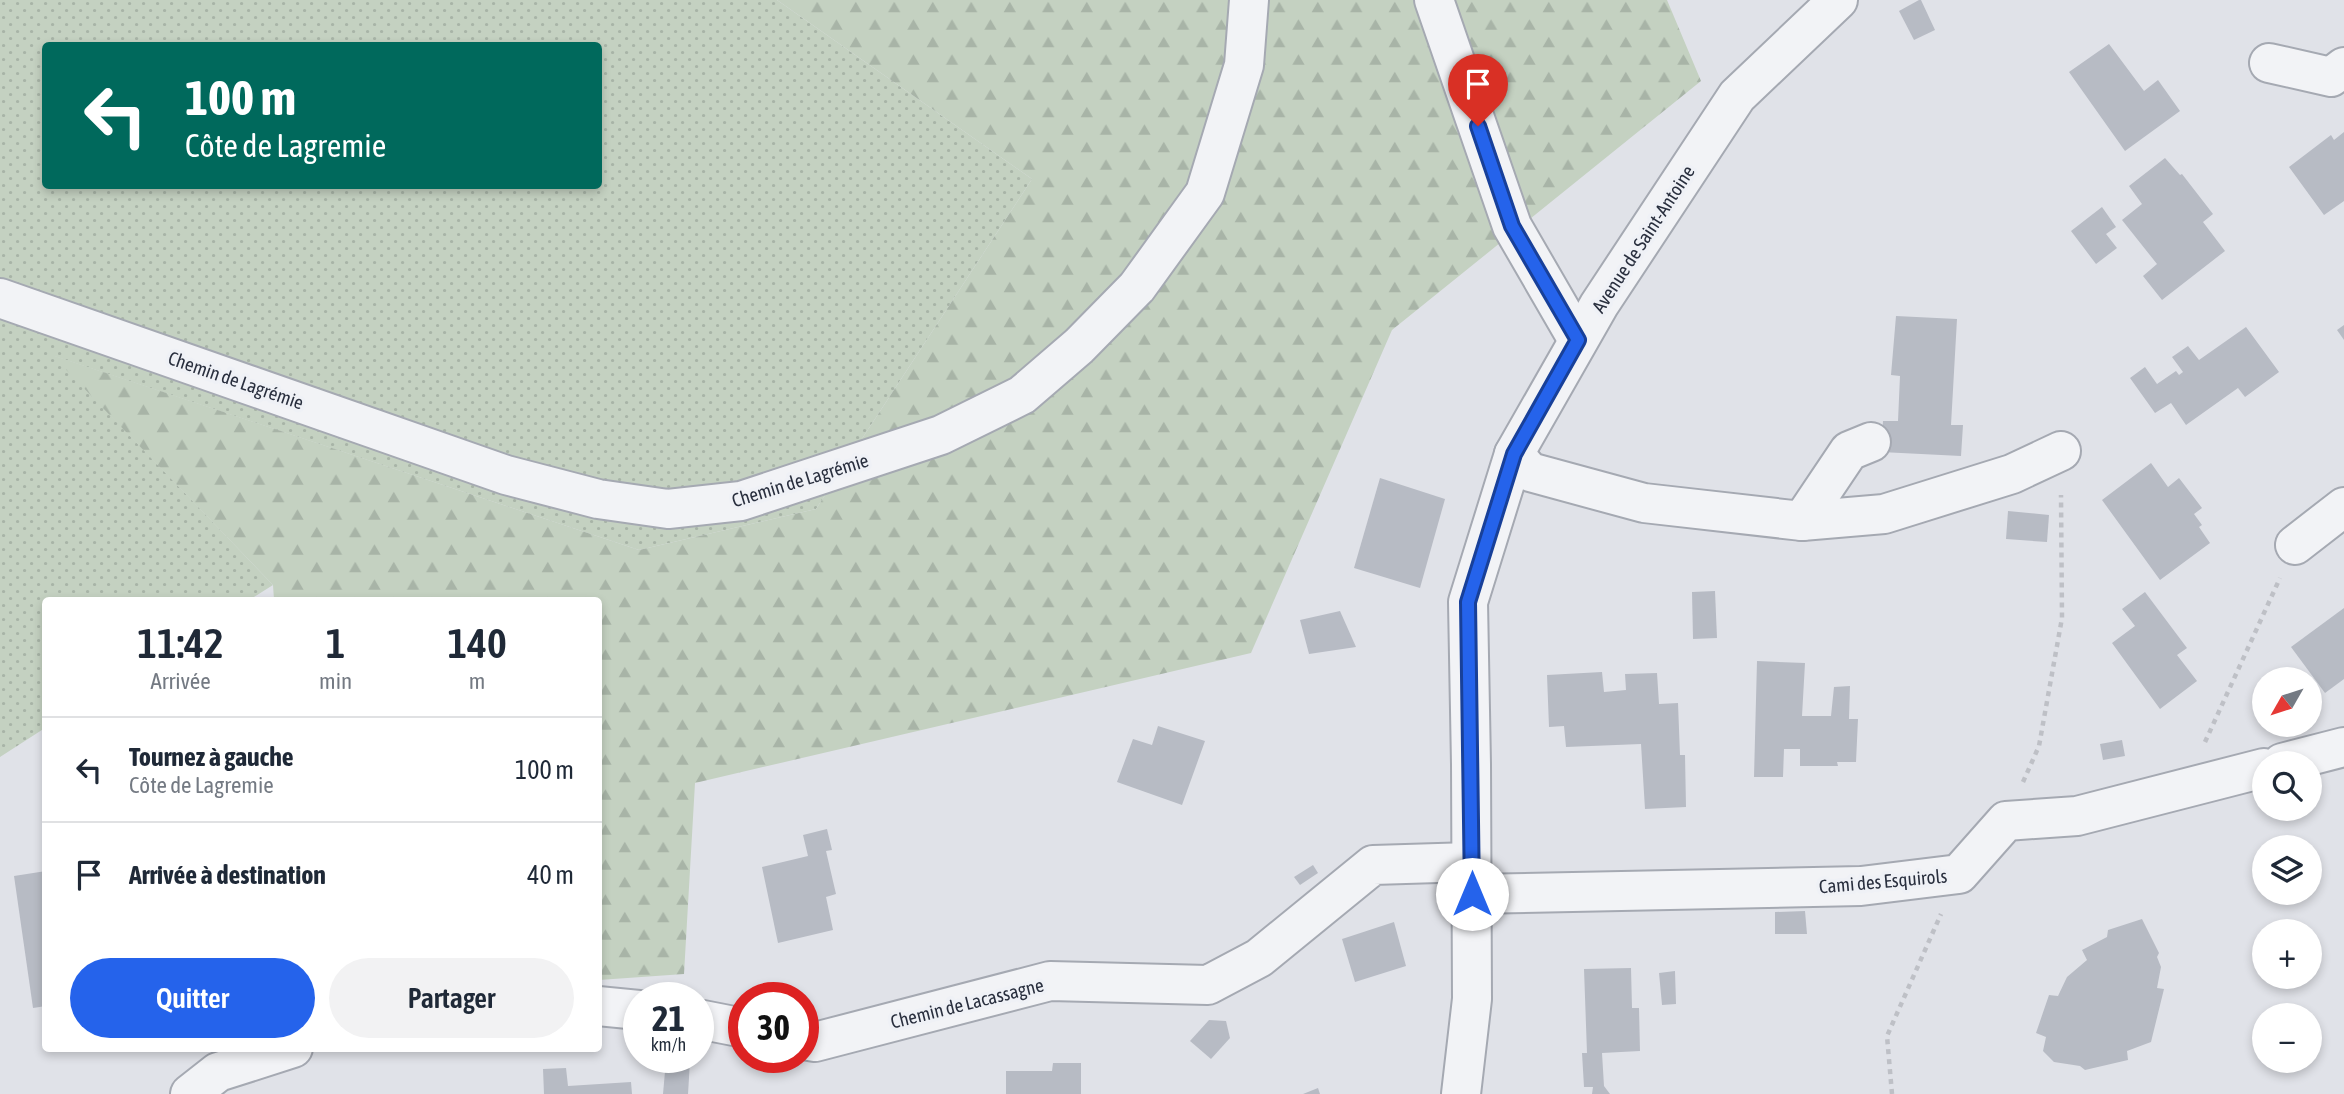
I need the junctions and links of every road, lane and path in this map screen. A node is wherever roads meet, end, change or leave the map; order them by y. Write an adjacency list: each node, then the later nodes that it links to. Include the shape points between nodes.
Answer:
1 (1249, 0): 6 (street, Chemin de Lagrémie, via 1244,65 1205,193 1137,287 1079,346 1022,395 941,435 741,501 668,509 598,499 506,475)
2 (1434, 0): 7 (street, via 1512,226)
3 (1838, 0): 7 (street, Avenue de Saint-Antoine, via 1737,96)
4 (2269, 63): 5 (street, via 2331,76)
5 (2344, 66)
6 (0, 298)
7 (1578, 340): 10 (street, Avenue de Saint-Antoine)
8 (1871, 442): 12 (street, via 1849,451)
9 (2061, 451): 12 (street, via 2012,474 1884,514); 18 (path, via 2062,618 2039,746)
10 (1514, 454): 12 (street, via 1530,471 1644,503); 20 (street, Avenue de Saint-Antoine, via 1468,602)
11 (2344, 507): 13 (street)
12 (1802, 521)
13 (2295, 545): 17 (path)
14 (2344, 747): 15 (street)
15 (2322, 753)
16 (2252, 771): 17 (street)
17 (2184, 789): 18 (street, via 2077,816)
18 (2006, 821): 19 (street, Cami des Esquirols)
19 (1959, 874): 20 (street, Cami des Esquirols, via 1861,886); 27 (path, via 1887,1036)
20 (1471, 878): 23 (street, Chemin de Lacassagne, via 1373,865 1259,958 1208,985 1050,981); 26 (street, Avenue de Saint-Antoine, via 1472,999)
21 (602, 1006): 22 (street)
22 (623, 1008)
23 (819, 1041)
24 (280, 1052): 25 (street, via 218,1072)
25 (190, 1094)
26 (1461, 1094)
27 (1892, 1094)

